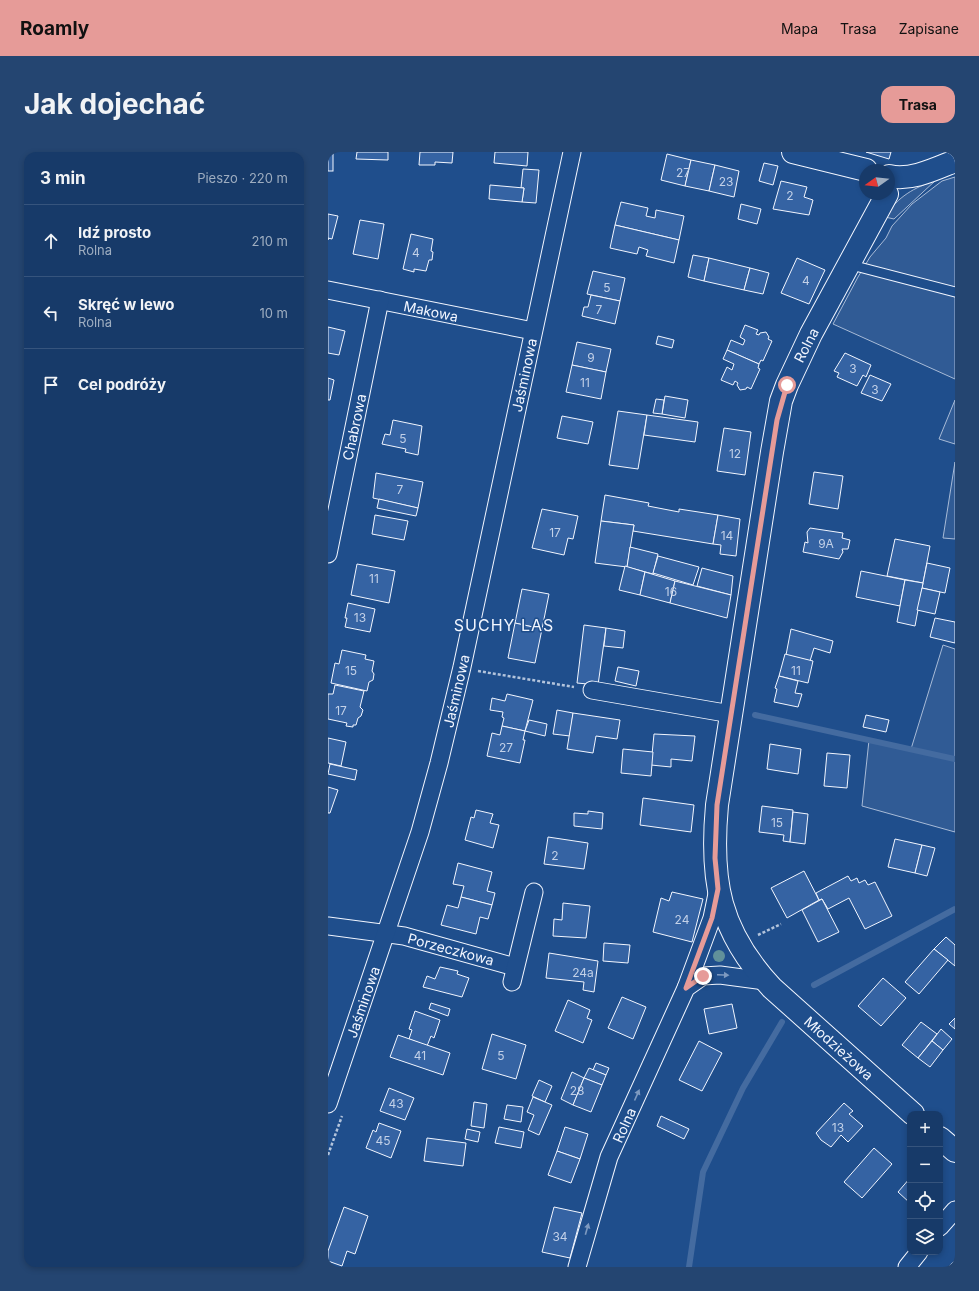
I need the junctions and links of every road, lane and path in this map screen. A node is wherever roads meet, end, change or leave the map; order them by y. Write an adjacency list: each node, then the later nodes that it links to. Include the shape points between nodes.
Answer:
1 (572, 152): 11 (street, Jaśminowa)
2 (792, 152): 4 (street)
3 (955, 161): 5 (street)
4 (859, 168)
5 (895, 182)
6 (882, 200): 15 (street, Rolna, via 811,334 781,401)
7 (859, 267): 9 (lane)
8 (328, 290): 10 (street, Makowa)
9 (955, 292)
10 (380, 300): 11 (street, Makowa); 12 (street, Chabrowa)
11 (533, 331): 20 (street, Jaśminowa, via 462,667 439,763 420,832)
12 (328, 554)
13 (476, 670): 14 (path)
14 (592, 690): 15 (street)
15 (731, 714): 16 (street, Rolna, via 716,816 715,858)
16 (718, 889): 21 (street, Rolna, via 722,910); 23 (street, Rolna, via 712,918)
17 (534, 892): 20 (street, Porzeczkowa, via 514,974 404,936)
18 (781, 924): 21 (path)
19 (328, 926): 20 (street, Porzeczkowa)
20 (386, 933): 24 (street, Jaśminowa)
21 (738, 944): 22 (street, Rolna)
22 (765, 981): 23 (street, one-way to 22, via 703,976 720,975); 25 (street, Młodzieżowa)
23 (686, 988): 31 (street, Rolna, one-way to 23, via 609,1157)
24 (328, 1104)
25 (910, 1111)
26 (943, 1141): 27 (street)
27 (955, 1151)
28 (955, 1210): 29 (street)
29 (943, 1224)
30 (917, 1255): 32 (street)
31 (577, 1267)
32 (907, 1267)

